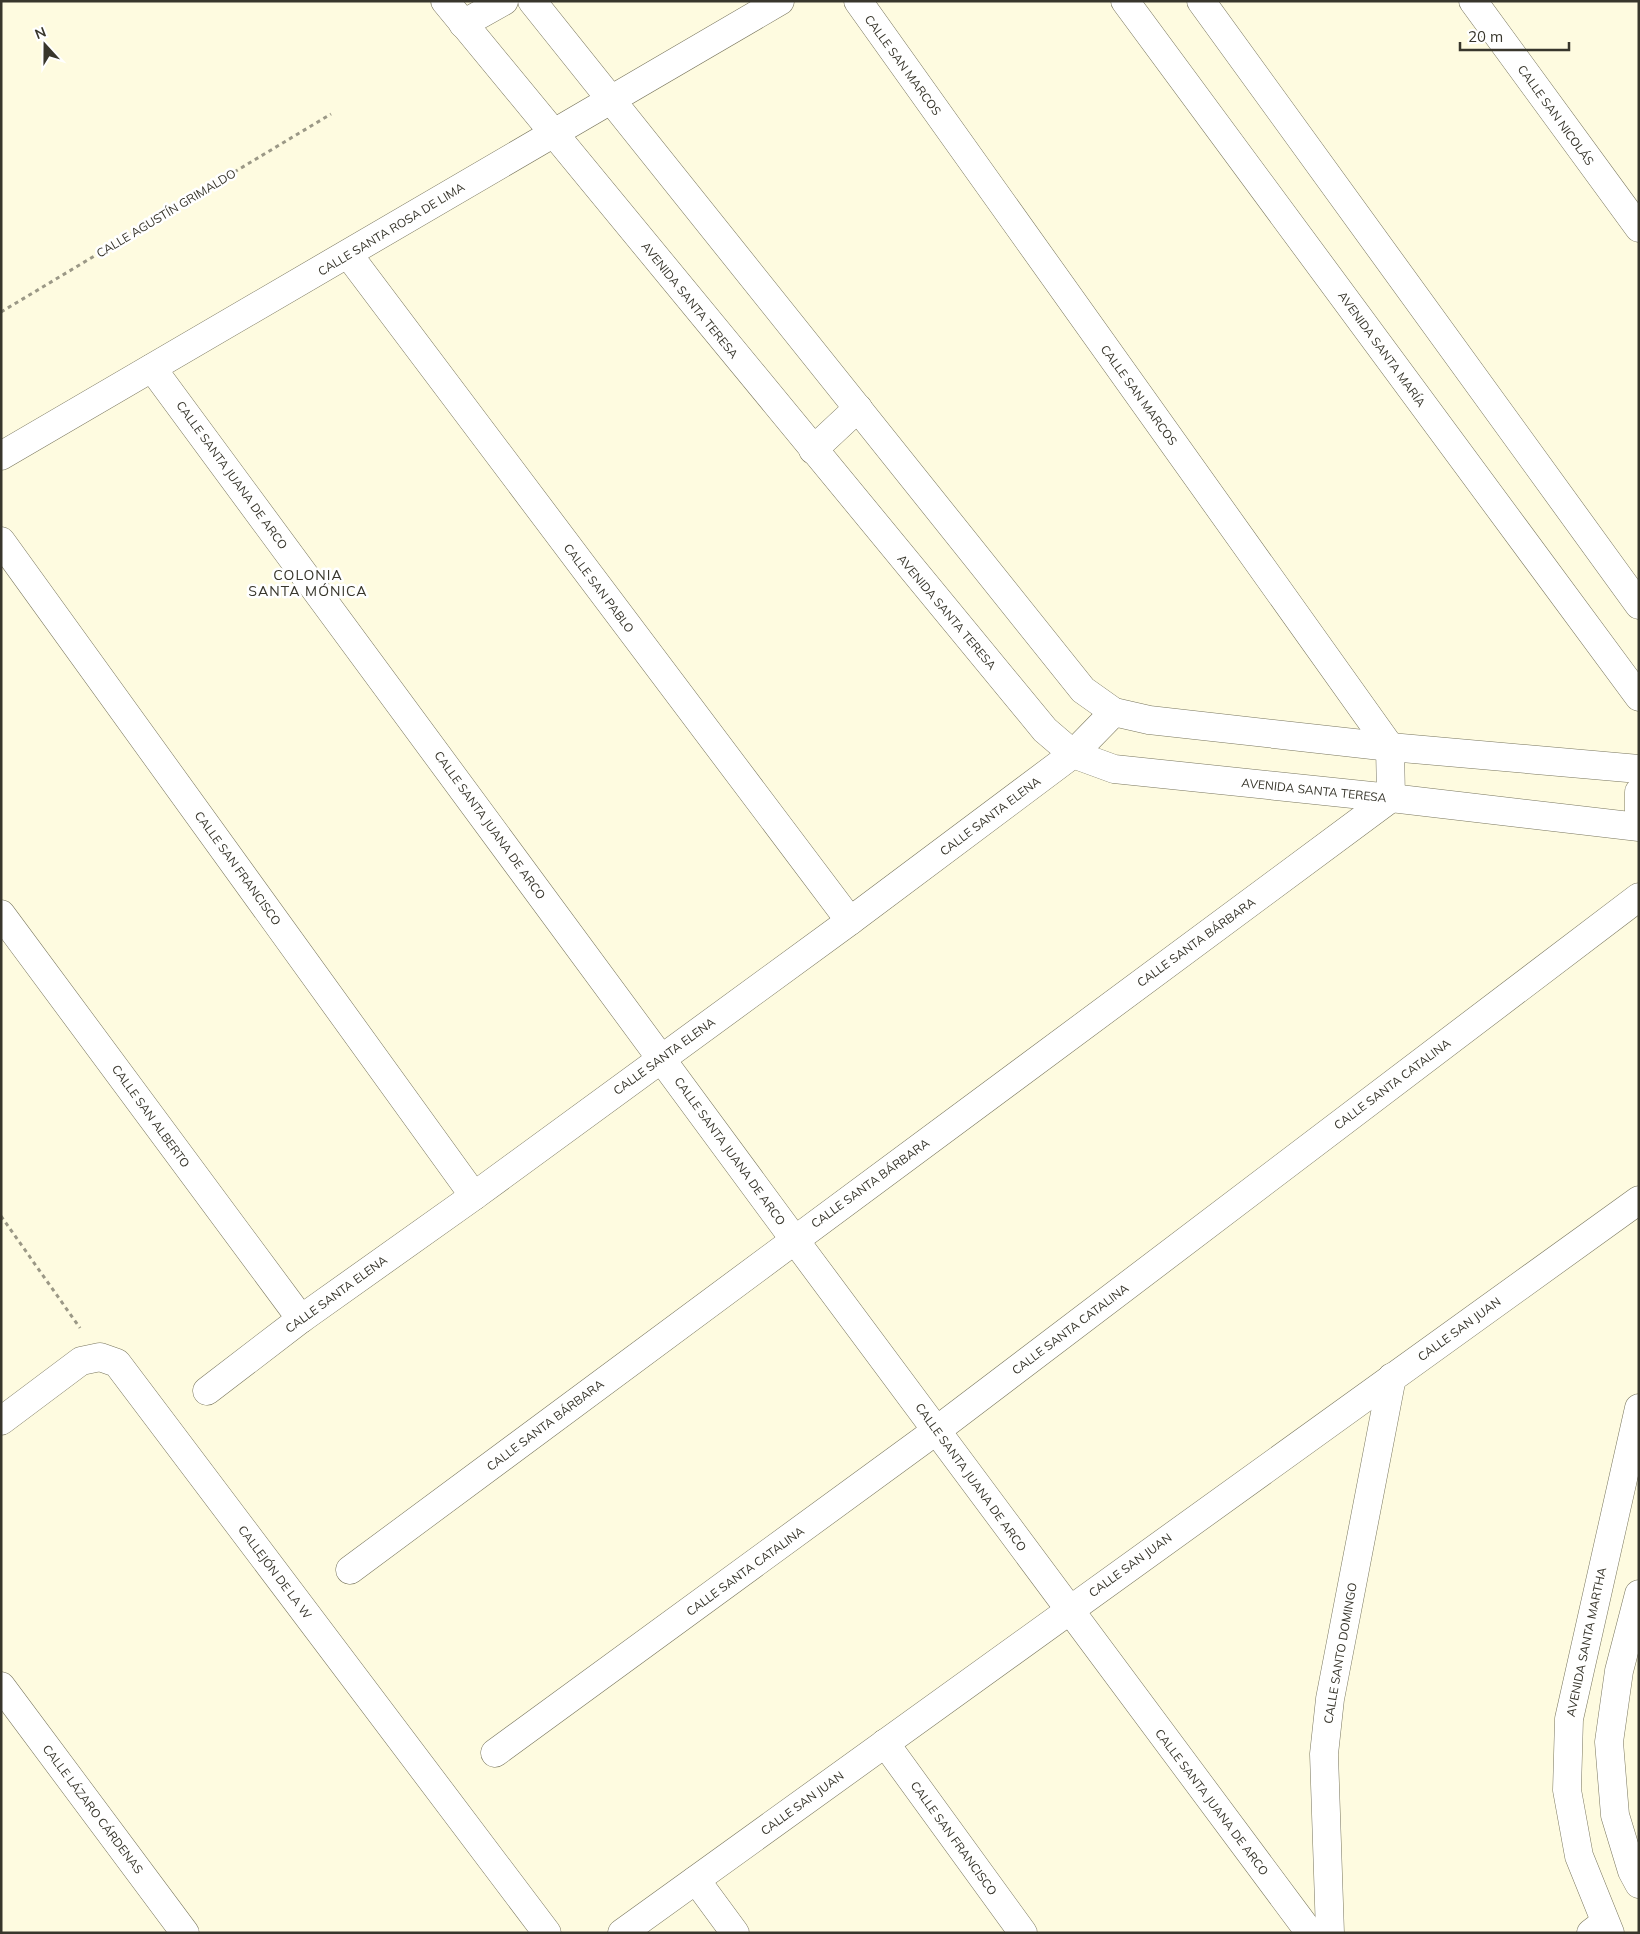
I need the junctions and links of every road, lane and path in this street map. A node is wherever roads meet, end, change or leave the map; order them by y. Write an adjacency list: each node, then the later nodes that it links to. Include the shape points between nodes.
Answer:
1 (445, 1): 9 (street, AVENIDA SANTA TERESA)
2 (504, 1): 9 (street)
3 (532, 1): 10 (street)
4 (780, 1): 10 (street, CALLE SANTA ROSA DE LIMA)
5 (858, 1): 24 (street, CALLE SAN MARCOS)
6 (1126, 1): 22 (street, AVENIDA SANTA MARÍA)
7 (1201, 1): 21 (street)
8 (1473, 1): 13 (street, CALLE SAN NICOLÁS)
9 (463, 24): 12 (street, AVENIDA SANTA TERESA)
10 (613, 100): 12 (street, CALLE SANTA ROSA DE LIMA); 17 (street)
11 (331, 114): 15 (path, CALLE AGUSTÍN GRIMALDO)
12 (554, 135): 14 (street, CALLE SANTA ROSA DE LIMA); 18 (street, AVENIDA SANTA TERESA)
13 (1639, 228)
14 (348, 254): 16 (street, CALLE SANTA ROSA DE LIMA); 33 (street, CALLE SAN PABLO)
15 (1, 312)
16 (152, 368): 19 (street, CALLE SANTA ROSA DE LIMA); 34 (street, CALLE SANTA JUANA DE ARCO)
17 (858, 408): 18 (street); 23 (street, via 1082,690)
18 (813, 450): 25 (street, AVENIDA SANTA TERESA, via 1044,730)
19 (1, 456)
20 (1, 541): 35 (street, CALLE SAN FRANCISCO)
21 (1639, 605)
22 (1639, 697)
23 (1114, 712): 24 (street, via 1149,720); 25 (street, CALLE SANTA ELENA)
24 (1390, 747): 26 (street); 28 (street)
25 (1073, 754): 28 (street, AVENIDA SANTA TERESA, via 1114,769); 33 (street, CALLE SANTA ELENA)
26 (1639, 769)
27 (1639, 792): 29 (street)
28 (1391, 798): 30 (street, AVENIDA SANTA TERESA); 38 (street, CALLE SANTA BÁRBARA)
29 (1639, 815)
30 (1639, 827)
31 (1639, 897): 45 (street, CALLE SANTA CATALINA)
32 (1, 914): 39 (street, CALLE SAN ALBERTO)
33 (850, 921): 34 (street, CALLE SANTA ELENA)
34 (662, 1058): 35 (street, CALLE SANTA ELENA); 38 (street, CALLE SANTA JUANA DE ARCO)
35 (474, 1196): 39 (street, CALLE SANTA ELENA)
36 (1639, 1200): 41 (street, CALLE SAN JUAN)
37 (1, 1216): 40 (path)
38 (794, 1239): 45 (street, CALLE SANTA JUANA DE ARCO); 46 (street, CALLE SANTA BÁRBARA)
39 (301, 1319): 42 (street, CALLE SANTA ELENA)
40 (100, 1357): 44 (street, via 81,1362); 56 (street, CALLEJÓN DE LA W, via 117,1363)
41 (1392, 1377): 48 (street, CALLE SAN JUAN); 61 (street, CALLE SANTO DOMINGO, via 1330,1698 1324,1754)
42 (207, 1391)
43 (1639, 1408): 54 (street, AVENIDA SANTA MARTHA, via 1569,1719 1569,1800 1579,1856)
44 (1, 1421)
45 (937, 1430): 48 (street, CALLE SANTA JUANA DE ARCO); 51 (street, CALLE SANTA CATALINA)
46 (350, 1570)
47 (1639, 1594): 53 (street, via 1619,1672 1609,1742 1615,1815)
48 (1069, 1610): 50 (street, CALLE SAN JUAN); 60 (street, CALLE SANTA JUANA DE ARCO)
49 (1, 1686): 55 (street, CALLE LÁZARO CÁRDENAS)
50 (885, 1743): 52 (street, CALLE SAN JUAN); 59 (street, CALLE SAN FRANCISCO)
51 (495, 1753)
52 (696, 1880): 57 (street, CALLE SAN JUAN); 58 (street)
53 (1639, 1884)
54 (1601, 1929)
55 (185, 1933)
56 (548, 1933)
57 (622, 1933)
58 (735, 1933)
59 (1023, 1933)
60 (1310, 1933)
61 (1330, 1933)

